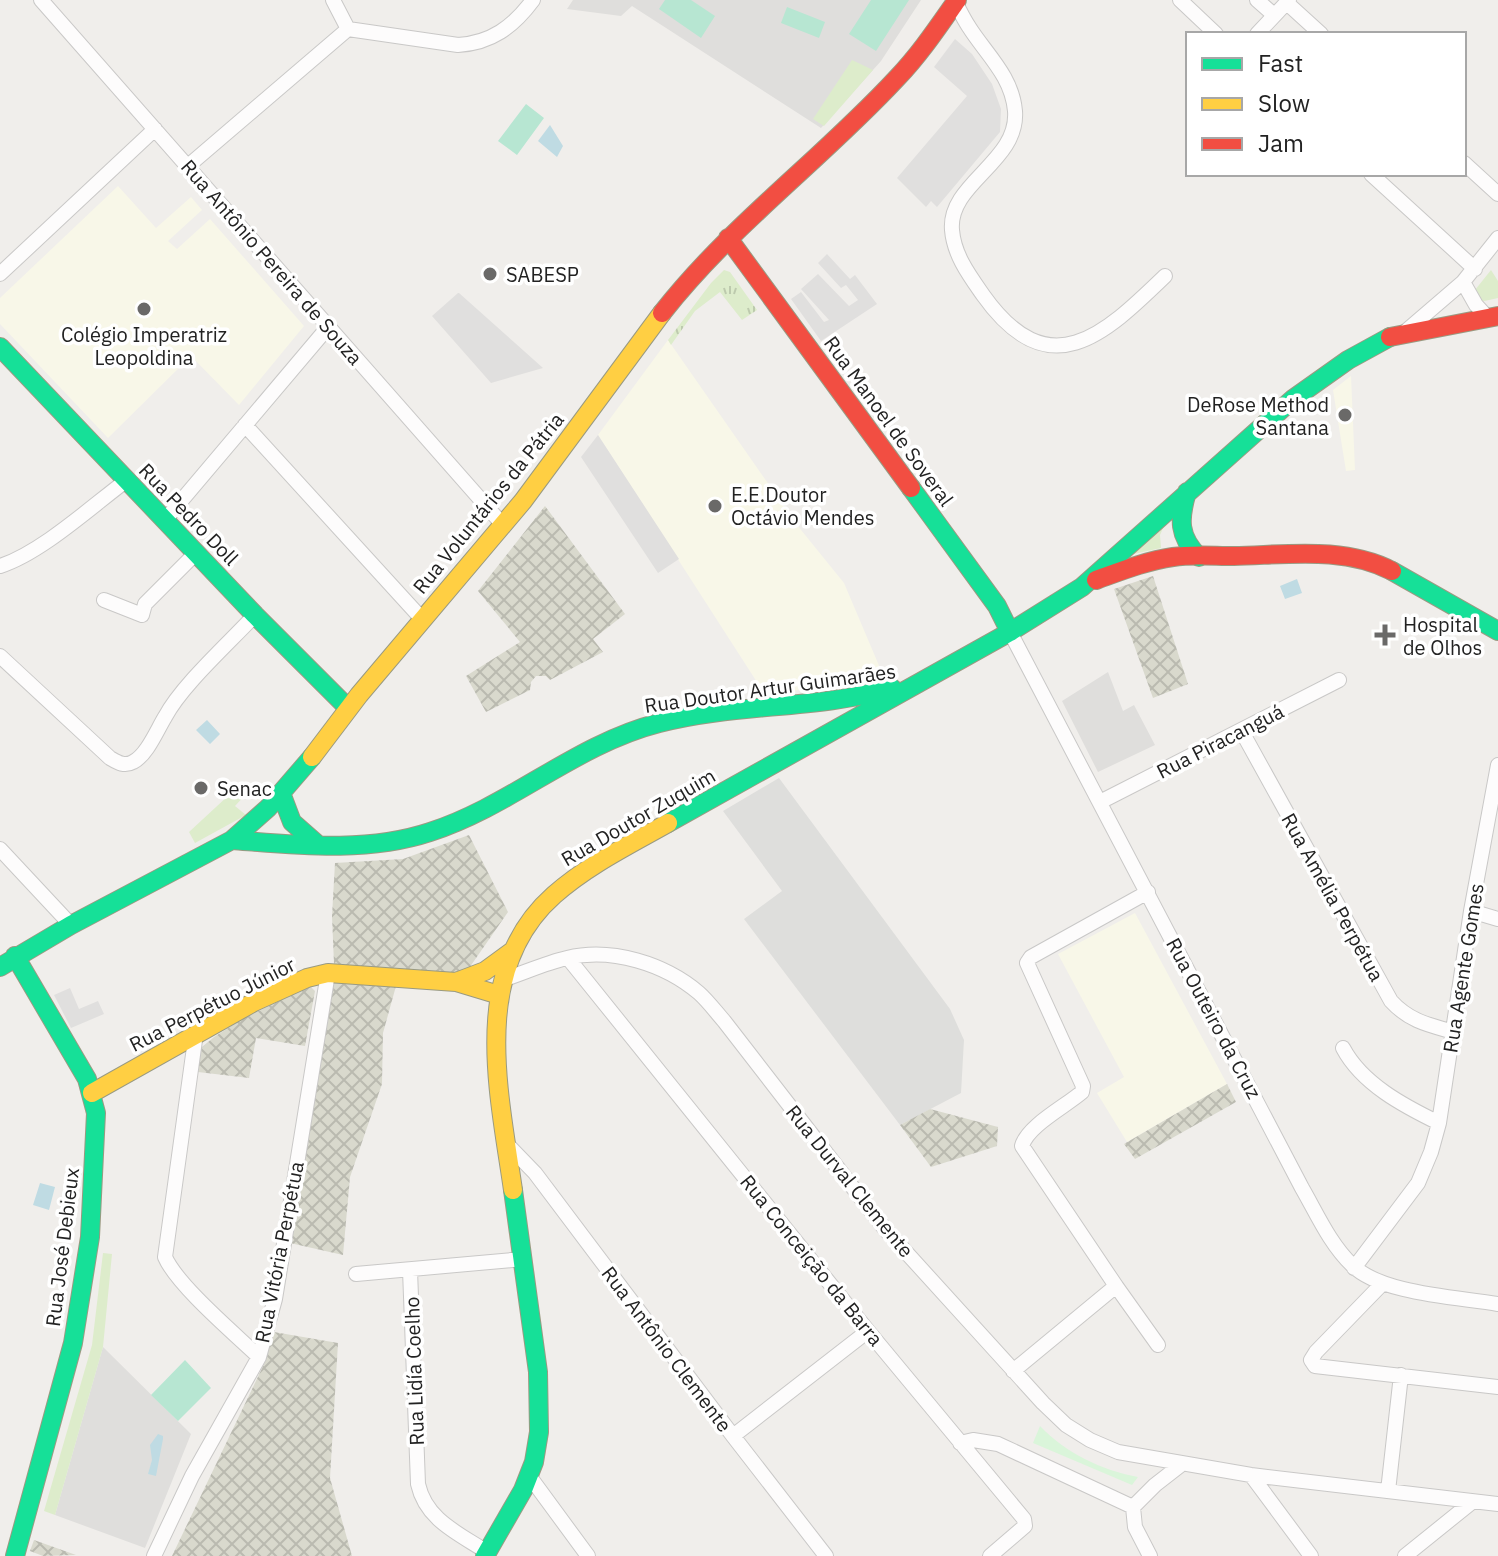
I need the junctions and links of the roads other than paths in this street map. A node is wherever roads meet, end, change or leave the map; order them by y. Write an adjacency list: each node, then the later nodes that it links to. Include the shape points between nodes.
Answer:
1 (41, 0): 13 (street, Rua Antônio Pereira de Souza)
2 (333, 0): 9 (street)
3 (533, 0): 9 (street, via 502,33 473,44)
4 (1180, 0): 10 (street)
5 (1257, 0): 8 (street)
6 (956, 1): 18 (main road, Rua Voluntários da Pátria, via 886,93); 22 (street, via 969,28 997,63 1015,113 1009,143 965,194 951,227 962,263 988,303 1025,337 1079,343 1124,315)
7 (1288, 1): 8 (street); 12 (street)
8 (1274, 15): 11 (street)
9 (348, 29): 15 (street)
10 (1214, 32)
11 (1259, 32)
12 (1319, 32)
13 (155, 129): 15 (street, Rua Antônio Pereira de Souza); 21 (street)
14 (1466, 165): 17 (street)
15 (188, 166): 25 (street, Rua Antônio Pereira de Souza)
16 (1373, 176): 20 (street)
17 (1498, 194)
18 (728, 238): 32 (main road, Rua Voluntários da Pátria, via 683,287); 41 (main road, Rua Manoel de Soveral, via 997,606)
19 (1498, 238): 20 (street)
20 (1475, 269): 23 (street)
21 (0, 274)
22 (1165, 276)
23 (1463, 282): 24 (street, via 1476,305); 26 (street)
24 (1493, 317): 26 (main road, Rua Doutor Zuquim)
25 (329, 326): 28 (street); 32 (street, Rua Antônio Pereira de Souza)
26 (1404, 332): 30 (main road, Rua Doutor Zuquim, via 1311,384)
27 (0, 347): 29 (main road, Rua Pedro Doll)
28 (245, 425): 31 (street); 39 (street)
29 (127, 480): 31 (main road, Rua Pedro Doll); 35 (street, via 48,539)
30 (1187, 492): 34 (main road, via 1179,527); 36 (main road, Rua Doutor Zuquim)
31 (165, 520): 33 (main road, Rua Pedro Doll)
32 (503, 525): 39 (main road, Rua Voluntários da Pátria)
33 (196, 553): 37 (street, via 145,604 142,615); 38 (main road, Rua Pedro Doll)
34 (1199, 557): 36 (main road, via 1154,560); 40 (main road, via 1353,557 1377,563)
35 (0, 566)
36 (1082, 587): 41 (main road, Rua Doutor Zuquim)
37 (104, 600)
38 (255, 615): 42 (street, via 176,701 130,764 110,758); 45 (main road, Rua Pedro Doll)
39 (422, 619): 45 (main road, Rua Voluntários da Pátria)
40 (1498, 631)
41 (1010, 632): 44 (main road, Rua Doutor Zuquim); 49 (street, Rua Outeiro da Cruz)
42 (0, 656)
43 (1339, 680): 46 (street, Rua Piracanguá)
44 (908, 690): 51 (main road, Rua Doutor Artur Guimarães, via 895,687 849,700 660,722 589,748 429,833 379,844); 57 (main road, Rua Doutor Zuquim, via 579,875 543,905)
45 (348, 708): 48 (main road, Rua Voluntários da Pátria)
46 (1241, 730): 49 (street, Rua Piracanguá); 63 (street, Rua Amélia Perpétua, via 1391,1001 1415,1021)
47 (1498, 765): 54 (street, Rua Agente Gomes)
48 (281, 793): 50 (main road, Rua Voluntários da Pátria); 51 (main road, via 292,822)
49 (1100, 802): 53 (street, Rua Outeiro da Cruz)
50 (232, 840): 51 (main road, Rua Doutor Artur Guimarães); 56 (main road, Rua Voluntários da Pátria)
51 (317, 844)
52 (0, 849): 56 (street)
53 (1148, 892): 70 (street, Rua Outeiro da Cruz, via 1302,1188); 74 (street, via 1027,963 1083,1086 1033,1129 1022,1146)
54 (1471, 911): 55 (street); 63 (street, Rua Agente Gomes)
55 (1498, 919)
56 (71, 925): 59 (main road, Rua Voluntários da Pátria)
57 (512, 951): 61 (main road, via 485,971); 62 (main road, Rua Doutor Zuquim)
58 (568, 958): 62 (street, Rua Durval Clemente); 76 (street, Rua Conceição da Barra); 79 (street, Rua Durval Clemente, via 616,956 647,964 700,994 885,1229)
59 (7, 962): 66 (main road, Rua José Debieux, via 80,1066)
60 (328, 973): 61 (main road, Rua Perpétuo Júnior); 64 (main road, Rua Perpétuo Júnior, via 287,986); 78 (street, Rua Vitória Perpétua, via 275,1299)
61 (456, 982): 62 (main road, Rua Perpétuo Júnior)
62 (501, 988): 68 (main road, Rua Doutor Zuquim, via 497,1045)
63 (1454, 1032): 67 (street, Rua Agente Gomes)
64 (196, 1033): 66 (main road, Rua Perpétuo Júnior); 78 (street, via 165,1257)
65 (1343, 1048): 67 (street, via 1377,1087)
66 (92, 1093): 92 (main road, Rua José Debieux, via 96,1132 82,1292 56,1412)
67 (1439, 1123): 70 (street, Rua Agente Gomes, via 1418,1183)
68 (506, 1143): 69 (main road, Rua Doutor Zuquim); 82 (street, Rua Antônio Clemente, via 535,1173)
69 (523, 1259): 71 (street, Rua Lidía Coelho); 86 (main road, Rua Doutor Zuquim, via 540,1398)
70 (1354, 1268): 73 (street, Rua Outeiro da Cruz)
71 (410, 1270): 72 (street); 91 (street, Rua Lidía Coelho, via 421,1497 433,1515)
72 (356, 1274)
73 (1382, 1284): 75 (street, Rua Outeiro da Cruz); 80 (street, via 1311,1360 1324,1368)
74 (1116, 1286): 77 (street); 79 (street)
75 (1498, 1304)
76 (868, 1331): 82 (street); 83 (street, Rua Conceição da Barra)
77 (1158, 1345)
78 (259, 1357): 93 (street, Rua Vitória Perpétua)
79 (1013, 1371): 84 (street, Rua Durval Clemente, via 1066,1425 1090,1440 1118,1452)
80 (1401, 1375): 81 (street); 87 (street)
81 (1498, 1387)
82 (733, 1436): 95 (street, Rua Antônio Clemente)
83 (960, 1443): 90 (street, via 998,1444); 96 (street, Rua Conceição da Barra, via 1026,1523)
84 (1182, 1464): 85 (street, Rua Durval Clemente); 90 (street)
85 (1251, 1475): 87 (street, Rua Durval Clemente); 98 (street)
86 (530, 1477): 91 (main road, Rua Doutor Zuquim); 94 (street)
87 (1388, 1491): 88 (street, Rua Durval Clemente)
88 (1472, 1502): 89 (street, Rua Durval Clemente); 99 (street)
89 (1498, 1504)
90 (1133, 1507): 97 (street, via 1135,1527)
91 (486, 1554)
92 (15, 1556)
93 (154, 1556)
94 (588, 1556)
95 (826, 1556)
96 (990, 1556)
97 (1150, 1556)
98 (1311, 1556)
99 (1405, 1556)

